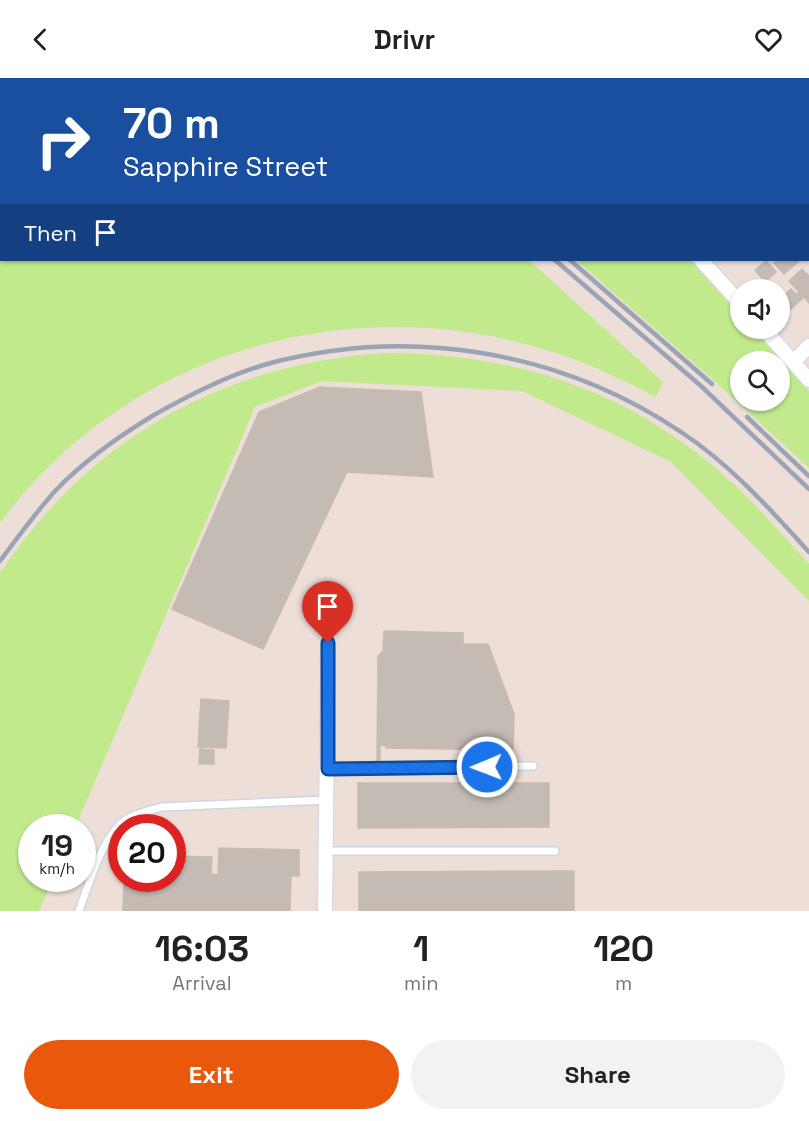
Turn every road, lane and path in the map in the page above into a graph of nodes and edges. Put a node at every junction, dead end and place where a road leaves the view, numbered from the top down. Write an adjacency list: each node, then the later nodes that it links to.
1 (701, 261): 2 (street)
2 (730, 292)
3 (773, 339): 5 (street)
4 (809, 346): 5 (street)
5 (793, 362): 6 (street)
6 (809, 380)
7 (328, 643): 9 (street)
8 (533, 766): 9 (lane)
9 (328, 769): 10 (street)
10 (327, 800): 11 (street); 13 (lane)
11 (326, 851): 12 (lane); 14 (street)
12 (555, 851)
13 (79, 911)
14 (325, 911)

